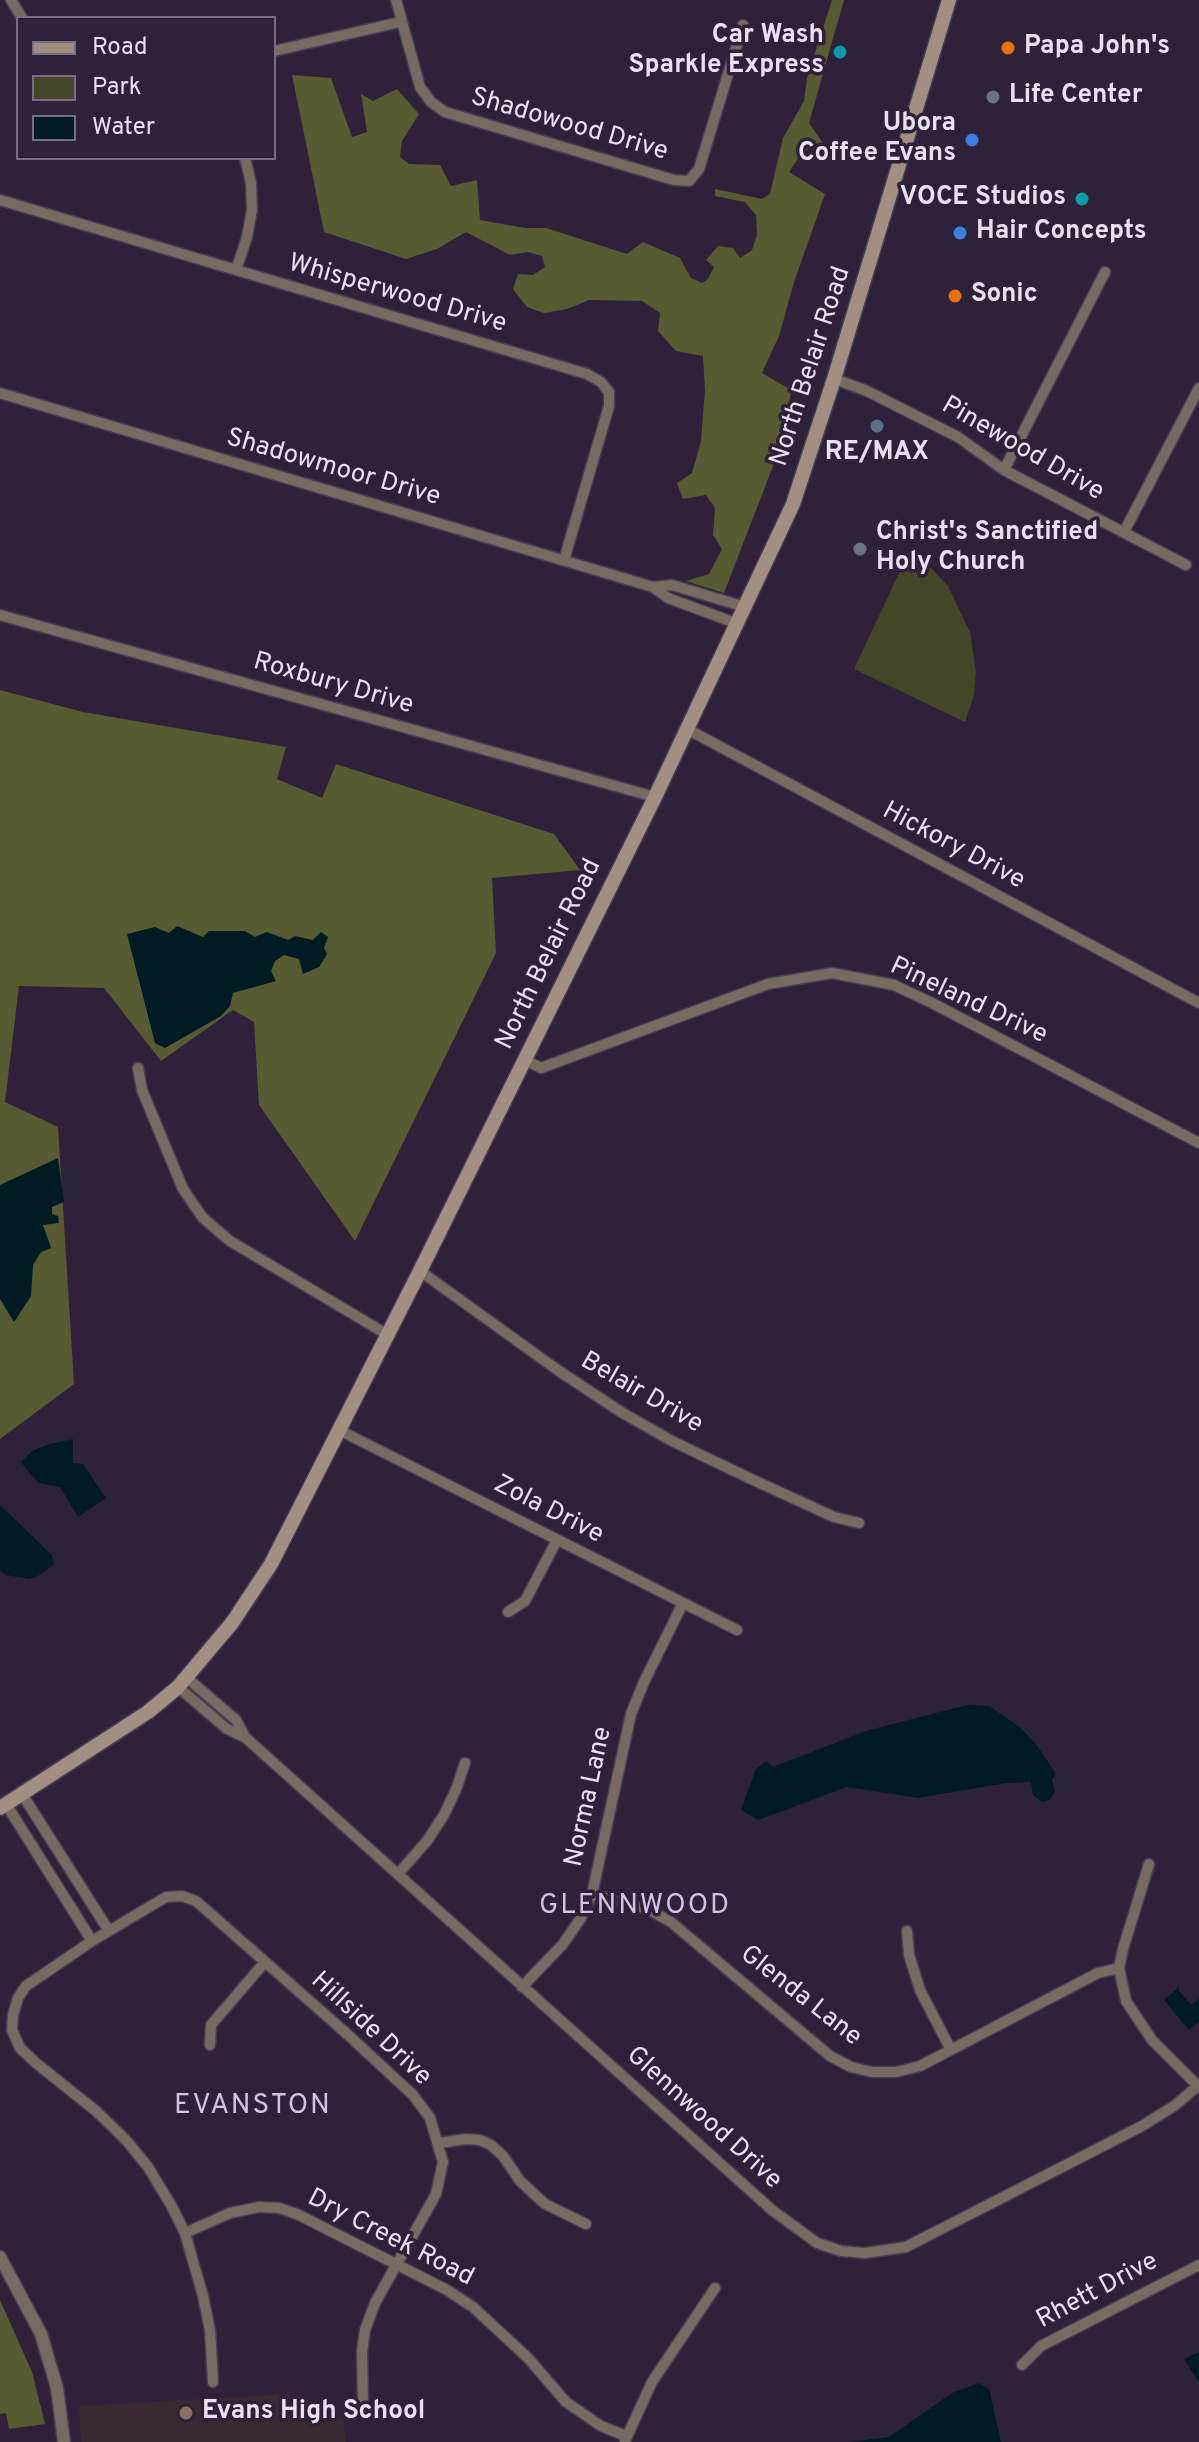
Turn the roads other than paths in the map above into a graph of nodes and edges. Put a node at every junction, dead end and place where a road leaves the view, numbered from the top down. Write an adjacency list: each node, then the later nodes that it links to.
1 (396, 0): 3 (street, Shadowood Drive)
2 (949, 0): 10 (main road, North Belair Road)
3 (400, 22): 4 (street, Shadowood Drive); 5 (street)
4 (743, 25)
5 (276, 51)
6 (245, 160): 8 (street)
7 (0, 200): 8 (street, Whisperwood Drive)
8 (236, 270): 15 (street, Whisperwood Drive)
9 (1105, 272): 13 (street)
10 (834, 379): 13 (street, Pinewood Drive); 20 (main road, North Belair Road)
11 (1199, 388): 14 (street)
12 (0, 393): 15 (street, Shadowmoor Drive)
13 (1004, 470): 14 (street, Pinewood Drive)
14 (1124, 532): 16 (street, Pinewood Drive)
15 (564, 560): 17 (street, Shadowmoor Drive)
16 (1186, 565)
17 (653, 587): 18 (street, Shadowmoor Drive); 19 (street, Shadowmoor Drive)
18 (699, 593): 19 (street); 20 (street, Shadowmoor Drive)
19 (694, 607): 22 (street, Shadowmoor Drive)
20 (745, 607): 22 (main road, North Belair Road)
21 (0, 615): 24 (street, Roxbury Drive)
22 (738, 624): 23 (main road, North Belair Road)
23 (687, 729): 24 (main road, North Belair Road); 25 (street, Hickory Drive)
24 (655, 797): 26 (main road, North Belair Road)
25 (1199, 1003)
26 (525, 1060): 28 (street, Pineland Drive); 29 (main road, North Belair Road)
27 (138, 1068): 30 (street)
28 (1199, 1143)
29 (420, 1271): 30 (main road, North Belair Road); 32 (street, Belair Drive)
30 (388, 1335): 31 (main road, North Belair Road)
31 (339, 1430): 33 (street, Zola Drive); 37 (main road, North Belair Road)
32 (859, 1523)
33 (557, 1540): 34 (street, Zola Drive); 35 (street)
34 (683, 1603): 36 (street, Zola Drive); 43 (street, Norma Lane)
35 (508, 1612)
36 (737, 1630)
37 (182, 1682): 39 (main road, North Belair Road); 42 (street, Glennwood Drive)
38 (465, 1763): 42 (street)
39 (22, 1794): 40 (main road, North Belair Road); 44 (street)
40 (3, 1806): 46 (street)
41 (1149, 1864): 48 (street)
42 (398, 1874): 49 (street, Glennwood Drive)
43 (592, 1894): 49 (street, Norma Lane); 51 (street, Glenda Lane)
44 (109, 1931): 46 (street, Hillside Drive); 47 (street, Hillside Drive)
45 (907, 1931): 51 (street)
46 (92, 1941): 55 (street, Hillside Drive)
47 (264, 1963): 50 (street); 53 (street, Hillside Drive)
48 (1119, 1968): 51 (street, Glenda Lane); 52 (street)
49 (522, 1987): 52 (street, Glennwood Drive)
50 (210, 2045)
51 (951, 2050)
52 (1198, 2085)
53 (439, 2143): 54 (street); 57 (street, Hillside Drive)
54 (586, 2224)
55 (185, 2233): 57 (street, Dry Creek Road); 61 (street, Hillside Drive)
56 (0, 2257): 64 (street)
57 (396, 2264): 62 (street, Hillside Drive); 63 (street, Dry Creek Road)
58 (1199, 2265): 60 (street, Rhett Drive)
59 (715, 2288): 63 (street)
60 (1022, 2365)
61 (213, 2382)
62 (363, 2401)
63 (625, 2439)
64 (64, 2442)

